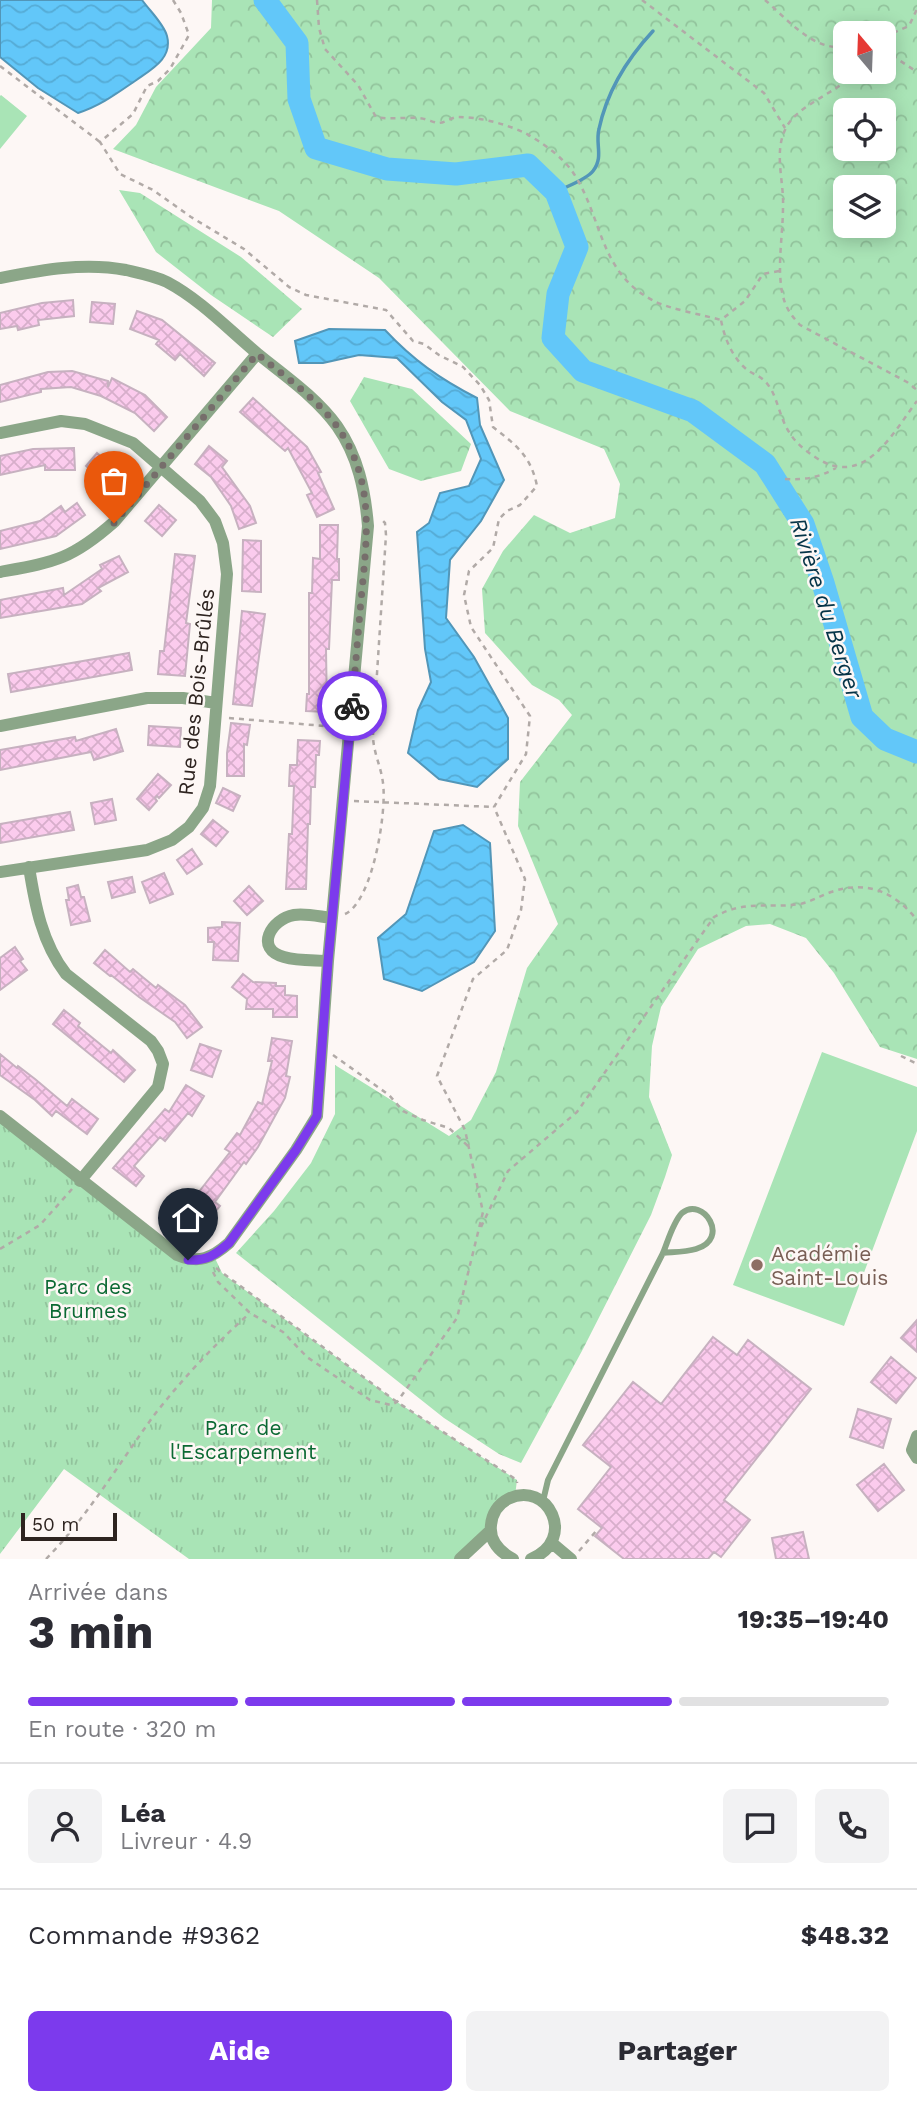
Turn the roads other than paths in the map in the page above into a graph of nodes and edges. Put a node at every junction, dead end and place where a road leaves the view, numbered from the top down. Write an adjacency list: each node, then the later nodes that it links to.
1 (0, 278): 2 (street)
2 (257, 354): 4 (street); 10 (street)
3 (0, 433): 4 (street, Rue des Bois-Brûlés)
4 (160, 467): 5 (street); 6 (street, Rue des Bois-Brûlés)
5 (0, 572)
6 (216, 710): 7 (street); 8 (street, Rue des Bois-Brûlés)
7 (0, 726)
8 (29, 867): 9 (street, Rue des Bois-Brûlés); 13 (street)
9 (0, 872)
10 (333, 916): 11 (street); 11 (street)
11 (328, 961): 13 (street)
12 (0, 1116): 13 (street)
13 (80, 1181)
14 (663, 1253): 14 (lane); 17 (lane)
15 (917, 1436): 16 (street)
16 (917, 1458)
17 (543, 1501): 18 (street); 19 (street)
18 (490, 1531): 20 (street); 21 (street)
19 (552, 1543): 22 (street); 23 (street)
20 (460, 1559)
21 (513, 1559)
22 (531, 1559)
23 (572, 1559)

